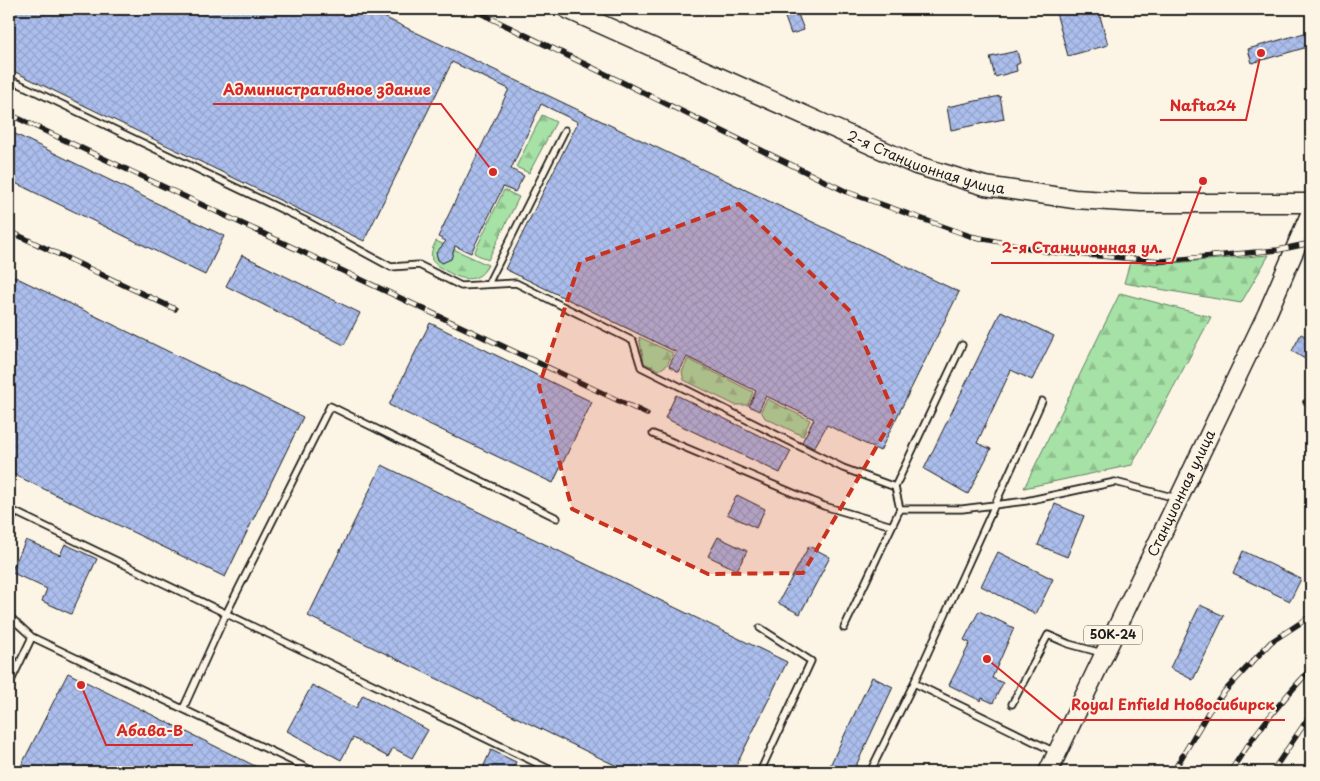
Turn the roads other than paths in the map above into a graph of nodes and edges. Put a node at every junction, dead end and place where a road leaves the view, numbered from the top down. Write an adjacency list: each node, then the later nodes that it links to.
1 (567, 9): 4 (main road, 2-я Станционная улица)
2 (9, 79): 6 (lane)
3 (564, 130): 6 (lane)
4 (1311, 203)
5 (1311, 212): 11 (main road, Станционная улица / 50К-24)
6 (488, 284): 10 (lane)
7 (962, 345): 10 (lane)
8 (1042, 401): 12 (lane)
9 (653, 434): 18 (lane)
10 (895, 487): 13 (lane)
11 (1178, 498): 12 (lane); 24 (main road, Станционная улица / 50К-24)
12 (997, 504): 13 (lane); 25 (lane)
13 (900, 509): 18 (lane)
14 (9, 510): 15 (lane)
15 (15, 513): 17 (lane); 19 (lane)
16 (557, 518): 19 (lane)
17 (9, 525)
18 (892, 526): 22 (lane)
19 (226, 614): 28 (lane); 31 (lane)
20 (9, 616): 23 (lane)
21 (760, 628): 32 (lane)
22 (844, 628)
23 (32, 637): 26 (lane); 28 (lane)
24 (1104, 654): 27 (lane); 29 (main road, Станционная улица / 50К-24)
25 (914, 683): 29 (lane); 33 (lane)
26 (9, 685)
27 (1012, 704)
28 (182, 709): 30 (lane)
29 (1057, 753): 34 (main road, Станционная улица / 50К-24)
30 (316, 772)
31 (555, 772)
32 (760, 772)
33 (870, 772)
34 (1048, 772)

